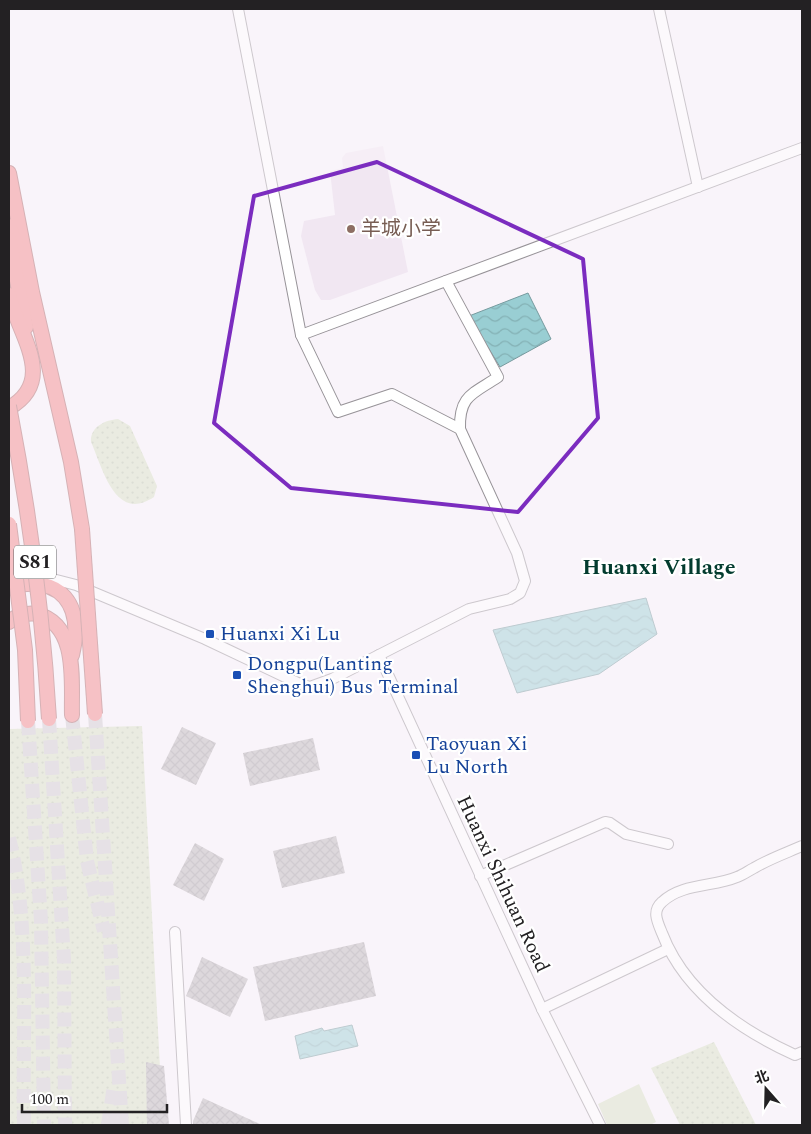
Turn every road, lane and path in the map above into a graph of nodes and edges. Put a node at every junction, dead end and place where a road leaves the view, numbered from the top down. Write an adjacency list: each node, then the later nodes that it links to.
1 (238, 9): 11 (street)
2 (659, 9): 5 (street)
3 (802, 148): 5 (street)
4 (9, 173): 9 (highway)
5 (698, 187): 8 (street)
6 (9, 226): 9 (highway)
7 (9, 239): 12 (highway)
8 (446, 281): 11 (street); 14 (street)
9 (32, 292): 21 (highway, bridge)
10 (9, 295): 12 (highway)
11 (301, 336): 14 (street)
12 (32, 352): 13 (highway)
13 (9, 407): 23 (highway, S81, bridge)
14 (460, 429): 19 (street)
15 (9, 524): 24 (highway, S81, bridge)
16 (9, 576): 19 (street)
17 (9, 588): 20 (highway)
18 (9, 622): 20 (highway)
19 (380, 655): 27 (street, Huanxi Shihuan Road)
20 (70, 665): 22 (highway)
21 (95, 714)
22 (72, 715)
23 (49, 719)
24 (28, 721)
25 (668, 844): 27 (street)
26 (802, 846): 29 (street)
27 (480, 876): 30 (street, Huanxi Shihuan Road)
28 (175, 932): 32 (street)
29 (668, 949): 30 (street); 31 (street)
30 (542, 1009): 33 (street, Huanxi Shihuan Road)
31 (802, 1052)
32 (186, 1125)
33 (600, 1125)

